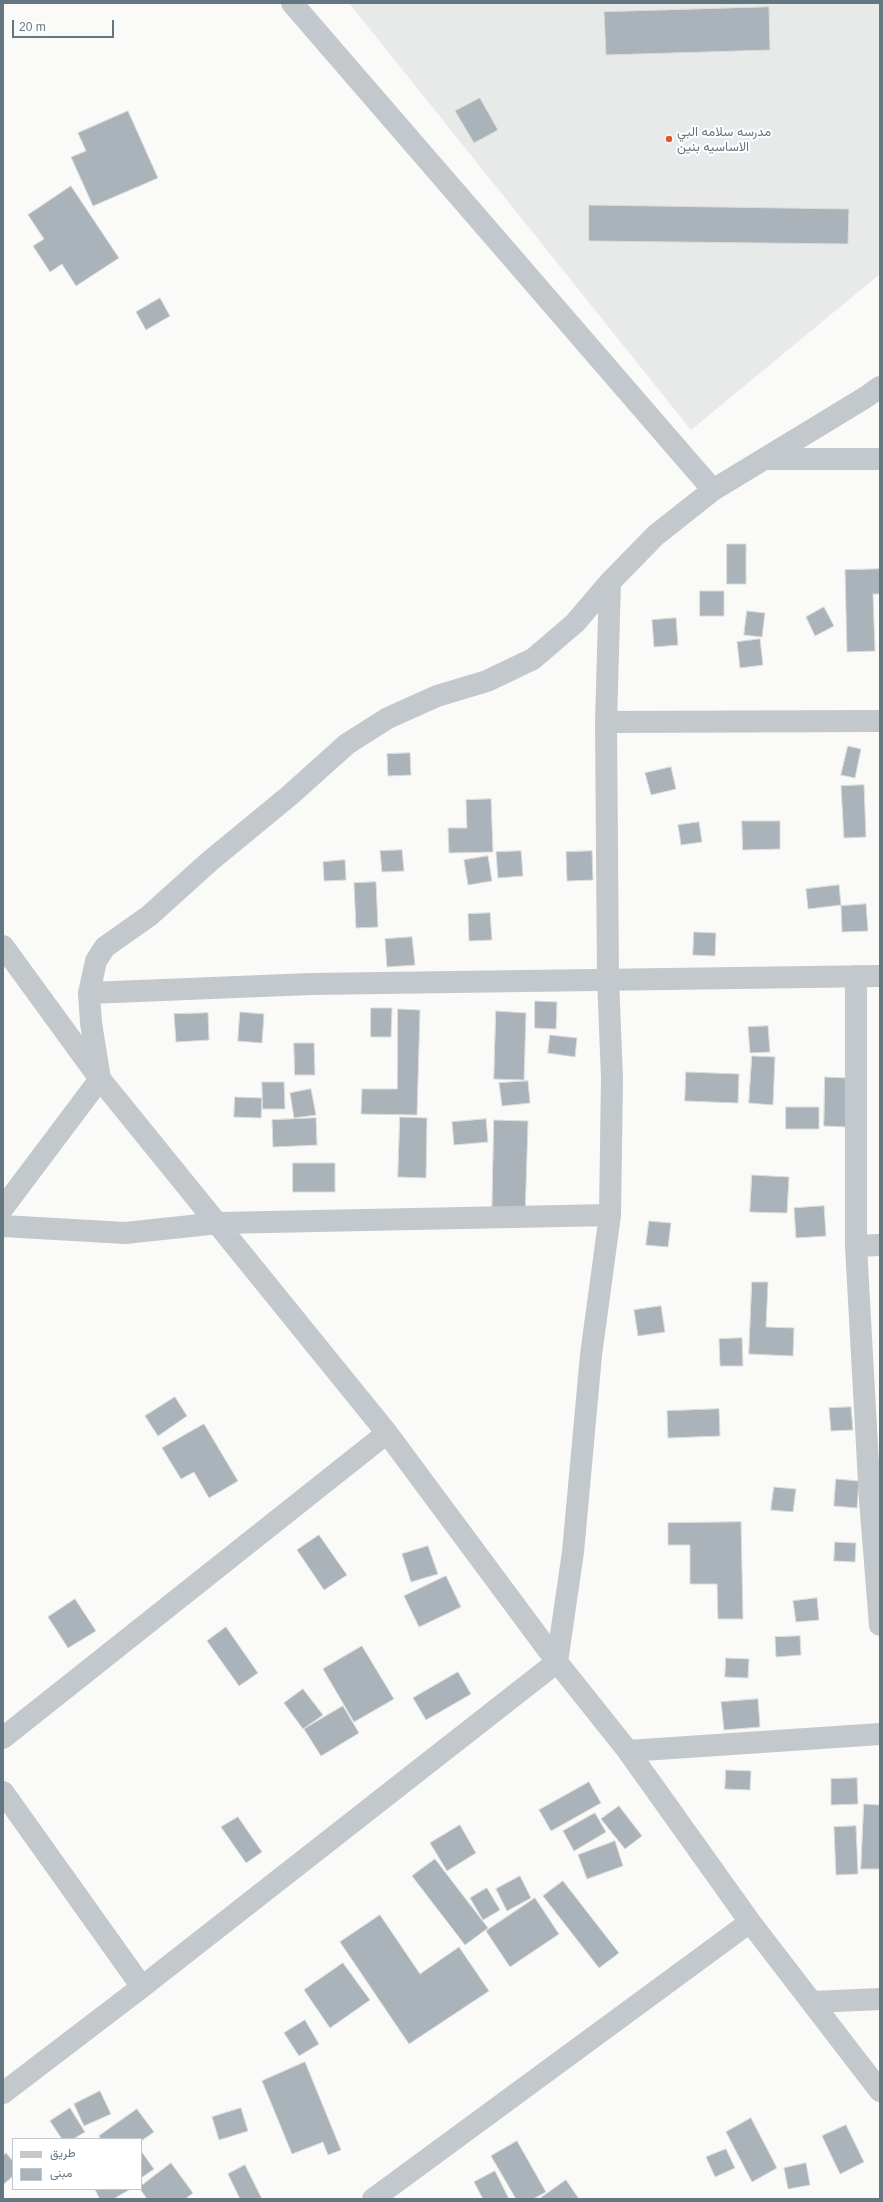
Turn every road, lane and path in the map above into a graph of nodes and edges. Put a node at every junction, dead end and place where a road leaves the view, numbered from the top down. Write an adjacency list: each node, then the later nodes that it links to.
1 (292, 3): 5 (street)
2 (880, 387): 3 (street)
3 (765, 459): 4 (street); 5 (street)
4 (880, 459)
5 (713, 490): 6 (street)
6 (610, 582): 8 (street); 13 (street)
7 (880, 721): 8 (street)
8 (606, 722): 12 (street)
9 (3, 946): 14 (street)
10 (856, 976): 11 (street); 12 (street); 20 (street)
11 (880, 976)
12 (608, 978): 13 (street); 16 (street)
13 (89, 993): 14 (street)
14 (100, 1079): 15 (street); 17 (street)
15 (3, 1208)
16 (610, 1215): 17 (street); 24 (street)
17 (219, 1223): 18 (street); 21 (street)
18 (3, 1226)
19 (880, 1245): 20 (street)
20 (856, 1246): 22 (street)
21 (387, 1433): 24 (street); 26 (street)
22 (875, 1500): 23 (street)
23 (880, 1625)
24 (557, 1662): 27 (street); 30 (street)
25 (880, 1734): 27 (street)
26 (3, 1738)
27 (628, 1751): 29 (street)
28 (3, 1792): 30 (street)
29 (750, 1922): 32 (street); 35 (street)
30 (142, 1988): 34 (street)
31 (880, 1999): 32 (street)
32 (813, 2002): 33 (street)
33 (880, 2091)
34 (3, 2093)
35 (373, 2199)

